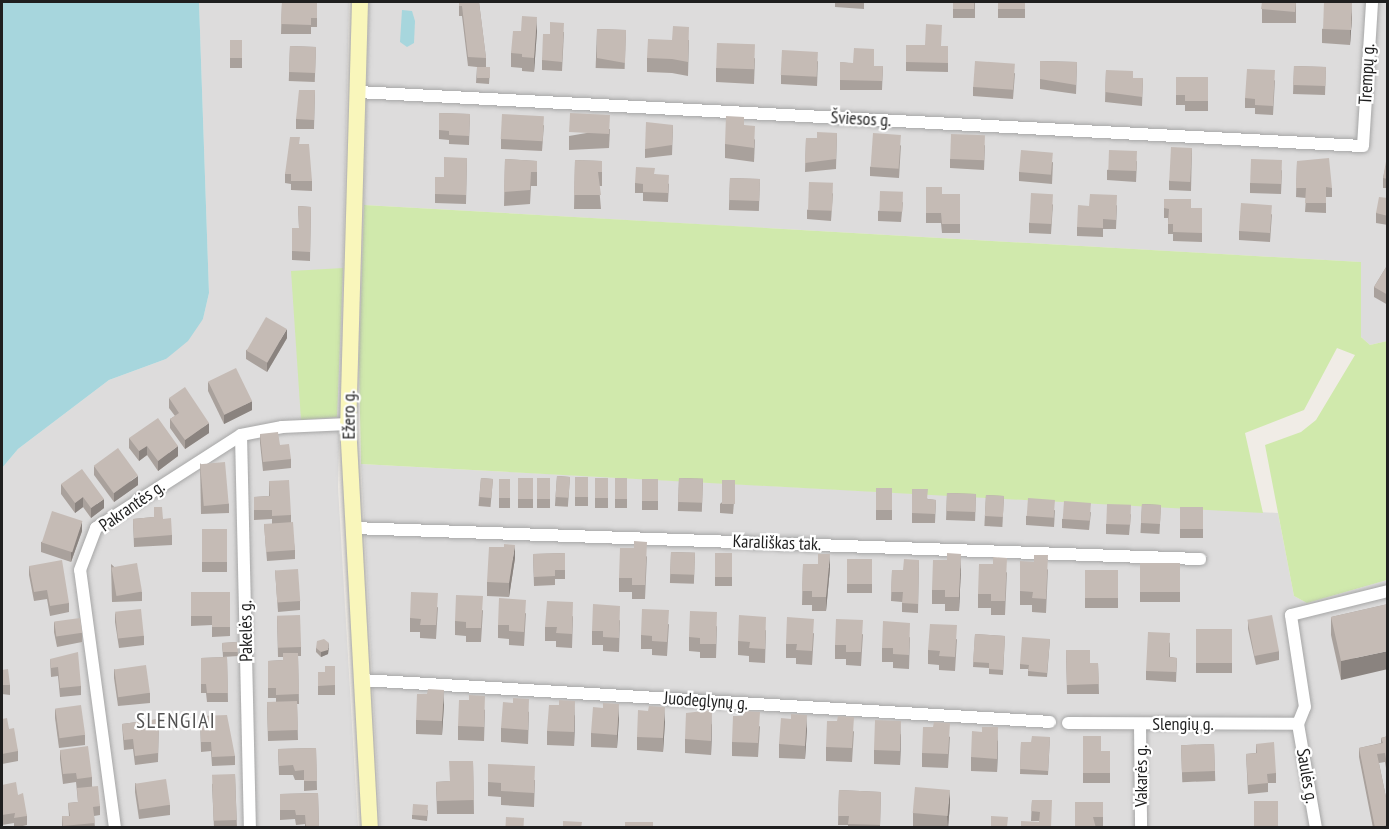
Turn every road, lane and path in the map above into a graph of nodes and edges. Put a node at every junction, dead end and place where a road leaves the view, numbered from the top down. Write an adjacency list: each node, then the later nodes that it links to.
1 (360, 2): 3 (main road, Ežero g.)
2 (1372, 2): 4 (street, Trempų g.)
3 (358, 92): 4 (street, Šviesos g.); 5 (main road, Ežero g.)
4 (1363, 146)
5 (348, 424): 6 (street, Pakrantės g.); 7 (main road, Ežero g.)
6 (241, 435): 15 (street, Pakrantės g.); 16 (street, Pakelės g.)
7 (353, 528): 8 (street, Karališkas tak.); 10 (main road, Ežero g.)
8 (1200, 559)
9 (1388, 591): 14 (street)
10 (362, 680): 11 (street, Juodeglynų g.); 17 (main road, Ežero g.)
11 (1050, 722)
12 (1068, 723): 13 (street, Slengių g.)
13 (1140, 724): 14 (street, Slengių g.); 18 (street, Vakarės g.)
14 (1298, 724): 19 (street, Saulės g.)
15 (115, 828)
16 (250, 828)
17 (370, 828)
18 (1141, 828)
19 (1316, 828)

